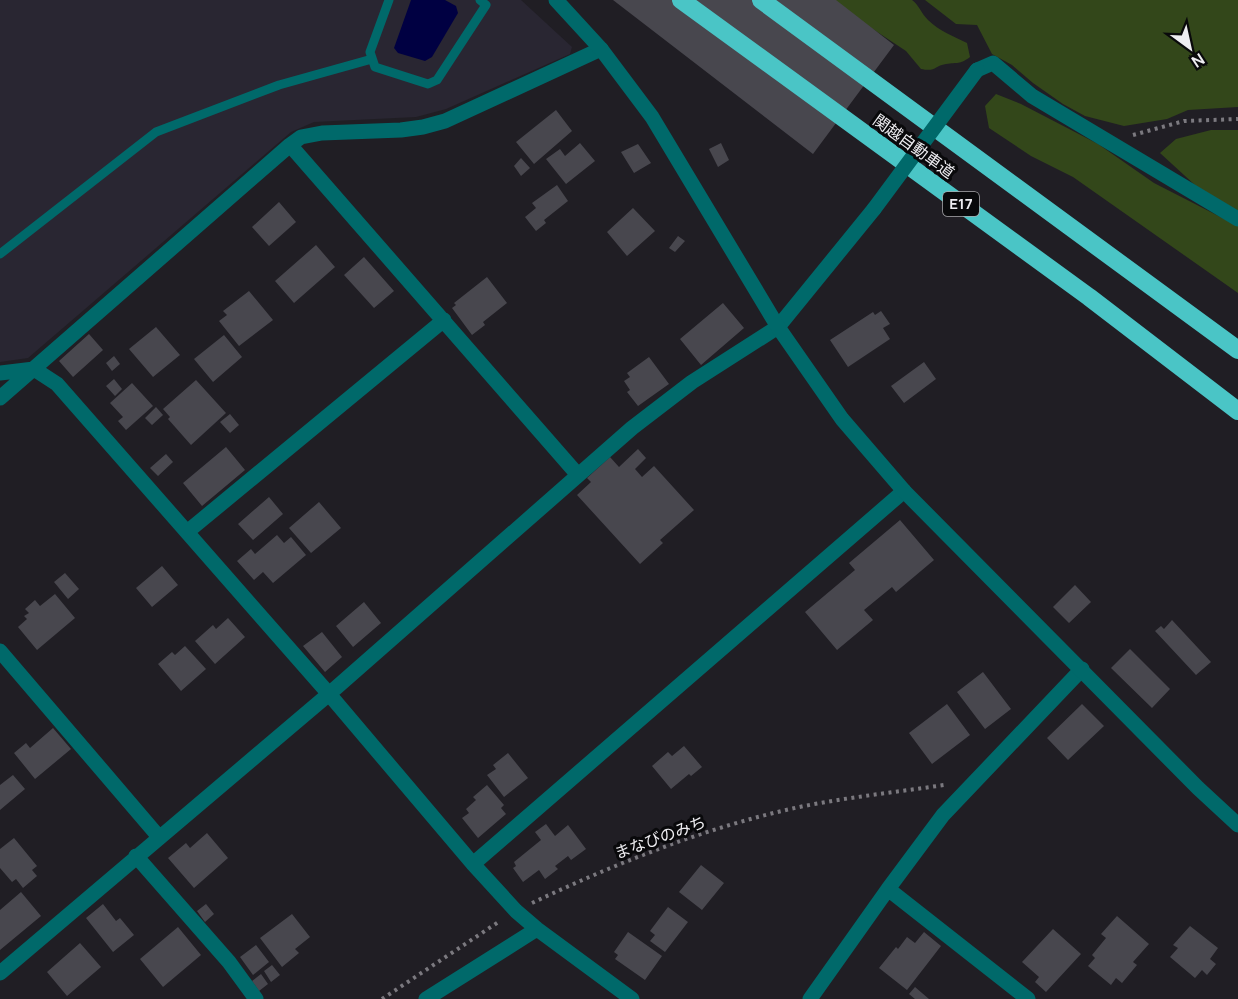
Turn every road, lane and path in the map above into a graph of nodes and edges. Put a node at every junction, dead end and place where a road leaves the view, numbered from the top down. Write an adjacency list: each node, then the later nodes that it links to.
1 (389, 0): 7 (lane)
2 (480, 0): 7 (lane)
3 (556, 0): 6 (street)
4 (681, 0): 19 (highway, 関越自動車道 / E17)
5 (761, 0): 15 (highway, 関越自動車道 / E17)
6 (600, 50): 10 (street); 14 (street)
7 (372, 59): 12 (lane)
8 (1238, 119): 9 (path)
9 (1108, 142): 11 (street); 14 (street, bridge)
10 (290, 146): 13 (street); 16 (street)
11 (1238, 219)
12 (0, 254)
13 (444, 320): 20 (street); 22 (street)
14 (778, 327): 20 (street); 21 (street)
15 (1238, 350)
16 (34, 369): 17 (street); 18 (street); 22 (street)
17 (0, 374)
18 (0, 398)
19 (1238, 411)
20 (578, 475): 25 (street)
21 (904, 490): 24 (street); 30 (street)
22 (187, 532): 25 (street)
23 (0, 651): 28 (street)
24 (1082, 669): 26 (street); 27 (street)
25 (329, 694): 28 (street); 30 (street)
26 (977, 781): 31 (street); 32 (path, まなびのみち)
27 (1238, 825)
28 (159, 837): 29 (street)
29 (136, 856): 34 (street); 35 (street)
30 (473, 864): 32 (street)
31 (888, 889): 39 (street); 40 (street)
32 (516, 911): 33 (street); 36 (path, まなびのみち)
33 (537, 929): 37 (street); 38 (street)
34 (0, 973)
35 (256, 999)
36 (382, 999)
37 (426, 999)
38 (632, 999)
39 (810, 999)
40 (1028, 999)

